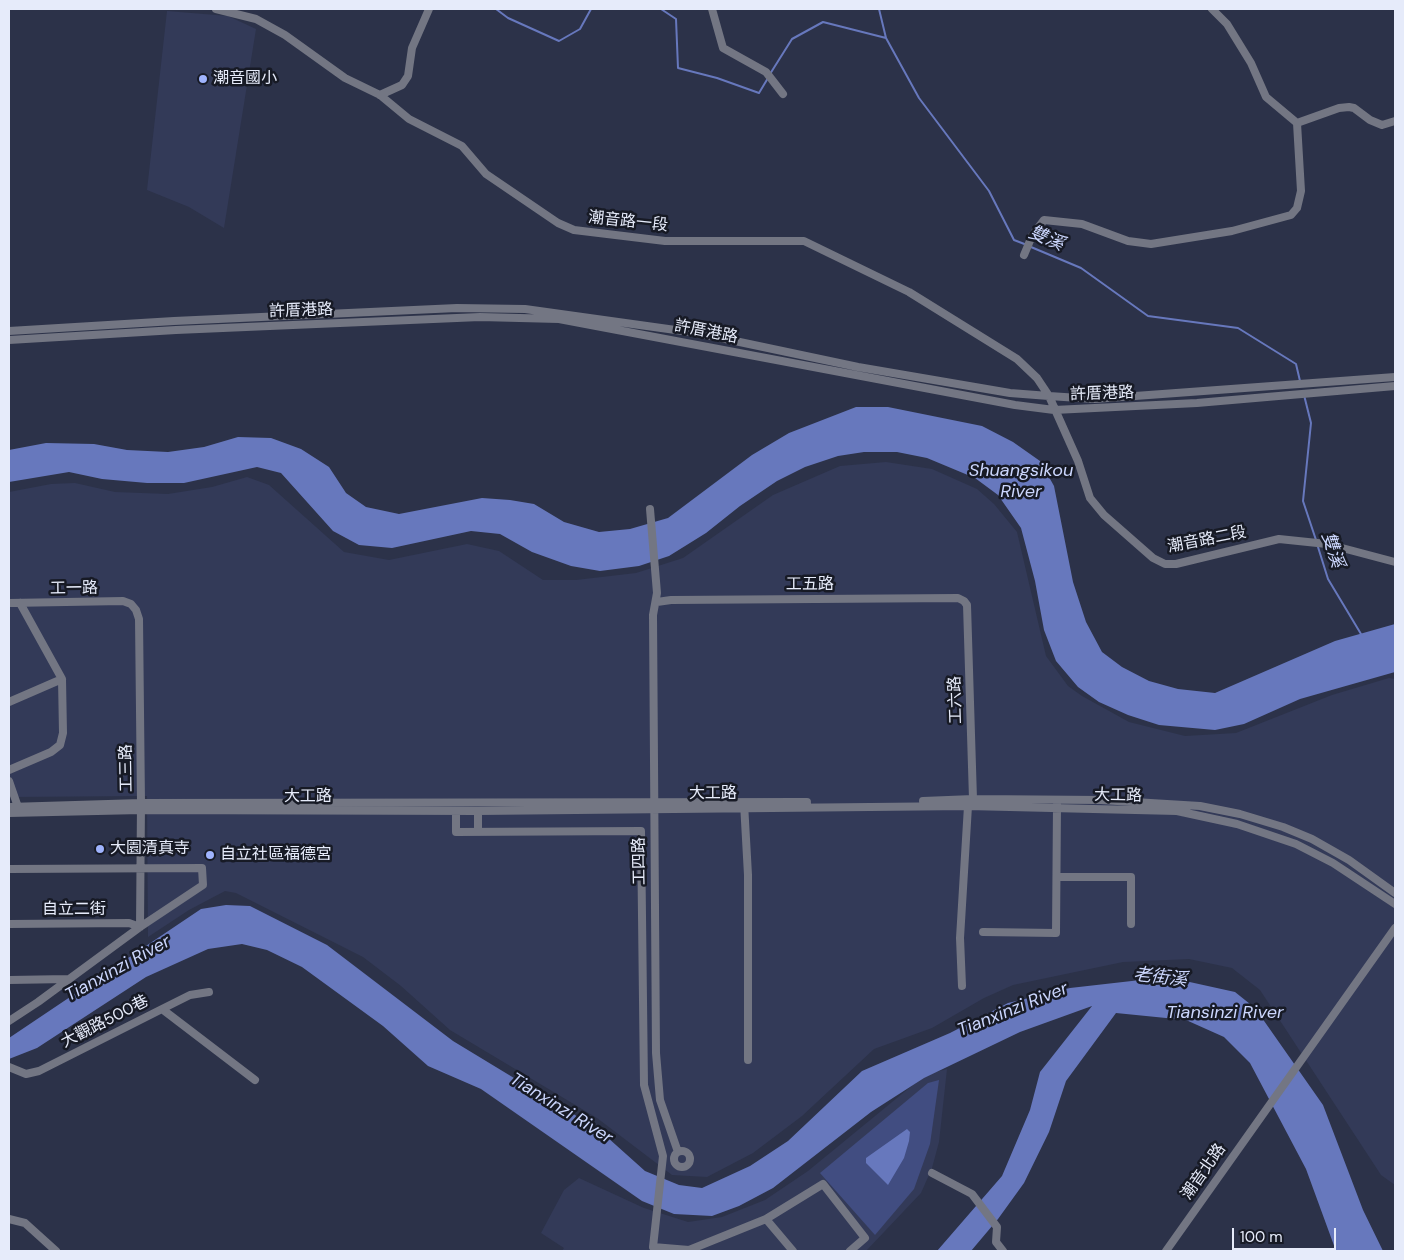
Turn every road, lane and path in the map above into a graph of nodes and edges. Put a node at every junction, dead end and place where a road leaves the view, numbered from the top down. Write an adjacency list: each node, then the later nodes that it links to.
1 (216, 9): 6 (street, 潮音路一段)
2 (429, 9): 6 (street)
3 (712, 9): 5 (street)
4 (1212, 9): 8 (street)
5 (782, 94)
6 (380, 96): 17 (street, 潮音路一段)
7 (1395, 121): 8 (street)
8 (1298, 123): 9 (street)
9 (1026, 249)
10 (269, 316): 11 (street, 許厝港路); 12 (street); 13 (street, 許厝港路)
11 (578, 319): 12 (street, 許厝港路); 17 (street, 許厝港路); 17 (street, 許厝港路)
12 (270, 326): 14 (street, 許厝港路)
13 (9, 331)
14 (9, 340)
15 (1395, 377): 17 (street, 許厝港路)
16 (1395, 386): 17 (street, 許厝港路)
17 (1052, 403): 19 (street, 潮音路二段)
18 (650, 511): 21 (street, 工四路)
19 (1395, 562)
20 (964, 601): 21 (street, 工五路); 30 (street, 工六路)
21 (657, 602): 31 (street, 工四路)
22 (9, 603): 23 (street, 工一路)
23 (20, 603): 24 (street, 工一路); 25 (street)
24 (136, 610): 34 (street, 工三路)
25 (62, 679): 26 (street); 27 (street)
26 (9, 702)
27 (9, 770)
28 (9, 781): 36 (street)
29 (1057, 800): 30 (street, 大工路); 35 (street); 44 (street, 大工路)
30 (970, 802): 32 (street, 大工路); 35 (street, 大工路); 53 (street, 工六路)
31 (654, 804): 32 (street, 大工路); 34 (street, 大工路); 38 (street, 大工路); 60 (street, 工四路)
32 (744, 804): 57 (street)
33 (9, 807): 36 (street, 大工路)
34 (141, 807): 36 (street, 大工路); 37 (street, 大工路); 42 (street, 工三路)
35 (1057, 809): 43 (street); 45 (street, 大工路)
36 (19, 810): 39 (street, 大工路)
37 (456, 811): 38 (street, 大工路); 40 (street)
38 (478, 811): 40 (street)
39 (9, 813)
40 (478, 832): 63 (street)
41 (9, 868): 42 (street)
42 (141, 868): 48 (street, 工三路); 48 (street)
43 (1056, 877): 47 (street); 50 (street)
44 (1395, 892)
45 (1395, 904)
46 (9, 924): 48 (street, 自立二街)
47 (1131, 924)
48 (140, 927): 51 (street)
49 (1395, 928): 68 (street, 潮音北路)
50 (983, 932)
51 (68, 979): 52 (street); 56 (street)
52 (9, 980)
53 (962, 986)
54 (209, 992): 55 (street)
55 (162, 1009): 58 (street, 大觀路500巷); 59 (street, 大觀路500巷)
56 (9, 1021)
57 (748, 1060)
58 (9, 1066)
59 (255, 1080)
60 (678, 1152)
61 (932, 1173): 67 (street)
62 (9, 1219): 64 (street)
63 (766, 1219): 65 (street); 66 (street)
64 (56, 1251)
65 (793, 1251)
66 (850, 1251)
67 (1003, 1251)
68 (1166, 1251)

